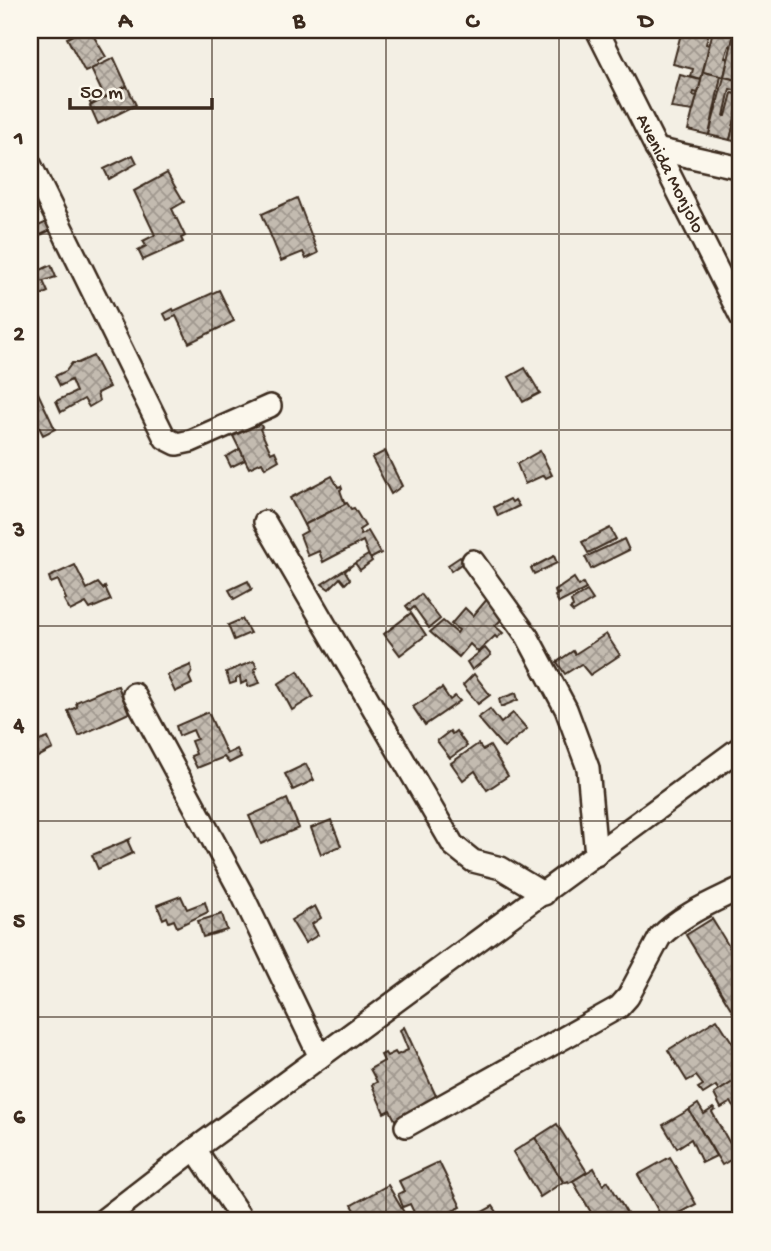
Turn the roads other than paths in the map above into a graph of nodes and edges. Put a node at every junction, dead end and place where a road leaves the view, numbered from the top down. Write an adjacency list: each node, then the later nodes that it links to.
1 (597, 30): 2 (street, Avenida Monjolo)
2 (656, 149): 4 (street); 5 (street, Avenida Monjolo)
3 (30, 164): 6 (street)
4 (741, 168)
5 (741, 317)
6 (270, 406)
7 (265, 522): 13 (street)
8 (473, 561): 11 (street)
9 (134, 694): 14 (street)
10 (741, 747): 11 (street)
11 (596, 855): 13 (street)
12 (741, 888): 15 (street)
13 (544, 894): 14 (street)
14 (320, 1057): 16 (street)
15 (406, 1126)
16 (195, 1149): 17 (street); 18 (street)
17 (102, 1221)
18 (243, 1221)

